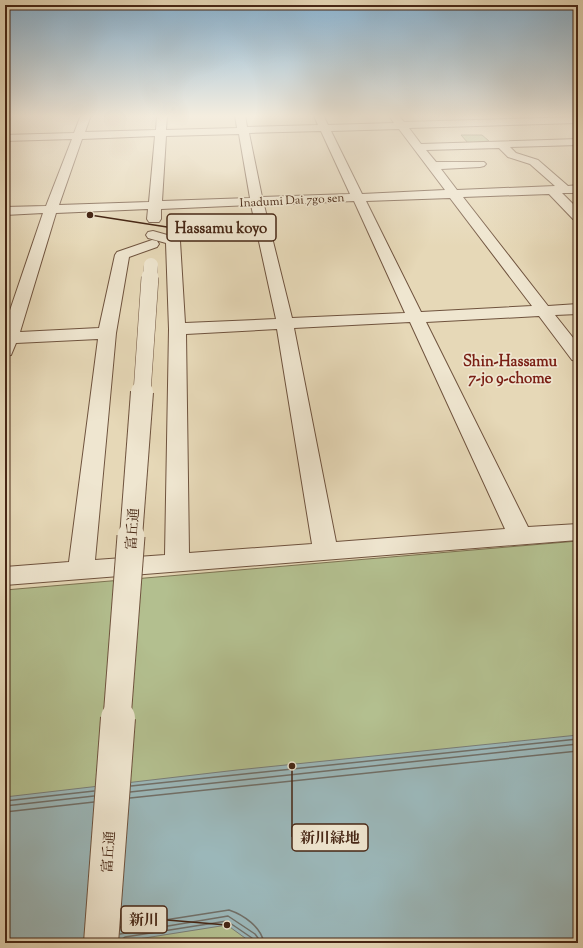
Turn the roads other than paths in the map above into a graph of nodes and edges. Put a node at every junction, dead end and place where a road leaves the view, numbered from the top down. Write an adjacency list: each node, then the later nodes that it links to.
1 (69, 159): 15 (street)
2 (159, 159): 14 (street, 富丘通)
3 (249, 159): 13 (street)
4 (339, 159): 12 (street)
5 (427, 159): 8 (street)
6 (525, 159): 10 (street)
7 (480, 164): 8 (street)
8 (432, 166): 11 (street)
9 (552, 190): 10 (street, Inadumi Dai 7go sen); 11 (street, Inadumi Dai 7go sen); 17 (street)
10 (572, 190)
11 (454, 194): 12 (street, Inadumi Dai 7go sen); 20 (street)
12 (357, 198): 13 (street, Inadumi Dai 7go sen); 21 (street)
13 (257, 202): 14 (street, Inadumi Dai 7go sen); 22 (street)
14 (155, 206): 15 (street, Inadumi Dai 7go sen); 18 (street, 富丘通)
15 (51, 209): 16 (street, Inadumi Dai 7go sen); 25 (street)
16 (5, 211)
17 (578, 216)
18 (152, 248): 23 (street); 24 (street); 33 (street, 富丘通, bridge)
19 (578, 309): 20 (street)
20 (544, 310): 21 (street); 26 (street)
21 (414, 316): 22 (street); 28 (street)
22 (285, 324): 23 (street); 29 (street)
23 (177, 329): 30 (street)
24 (107, 333): 25 (street); 31 (street)
25 (6, 342)
26 (578, 356)
27 (578, 532): 28 (street)
28 (522, 537): 29 (street)
29 (325, 551): 30 (street)
30 (177, 562): 31 (street)
31 (81, 570): 32 (street)
32 (5, 576)
33 (101, 943)

